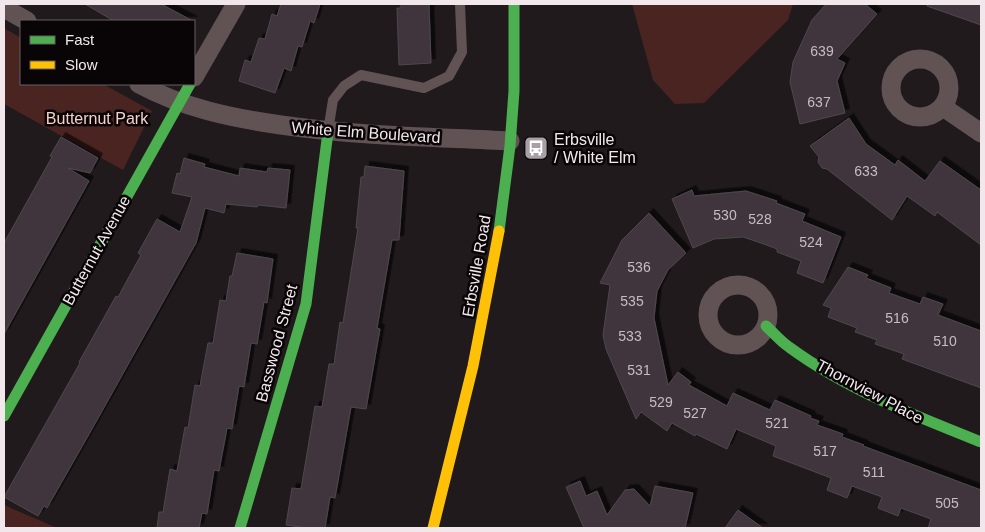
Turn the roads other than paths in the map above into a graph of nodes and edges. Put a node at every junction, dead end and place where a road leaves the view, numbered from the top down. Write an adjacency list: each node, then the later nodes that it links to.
1 (236, 4): 6 (street)
2 (460, 4): 11 (lane)
3 (514, 4): 13 (street, Erbsville Road)
4 (4, 8): 5 (street)
5 (25, 20)
6 (195, 75)
7 (141, 85): 9 (street, White Elm Boulevard)
8 (189, 85): 9 (street, Butternut Avenue)
9 (179, 102): 11 (street, White Elm Boulevard); 15 (street, Butternut Avenue)
10 (944, 106): 12 (street)
11 (328, 132): 13 (street, White Elm Boulevard); 17 (street, Basswood Street)
12 (981, 133)
13 (510, 141): 18 (street, Erbsville Road)
14 (766, 326): 16 (street, Thornview Place)
15 (4, 416)
16 (981, 442)
17 (240, 528)
18 (433, 528)

